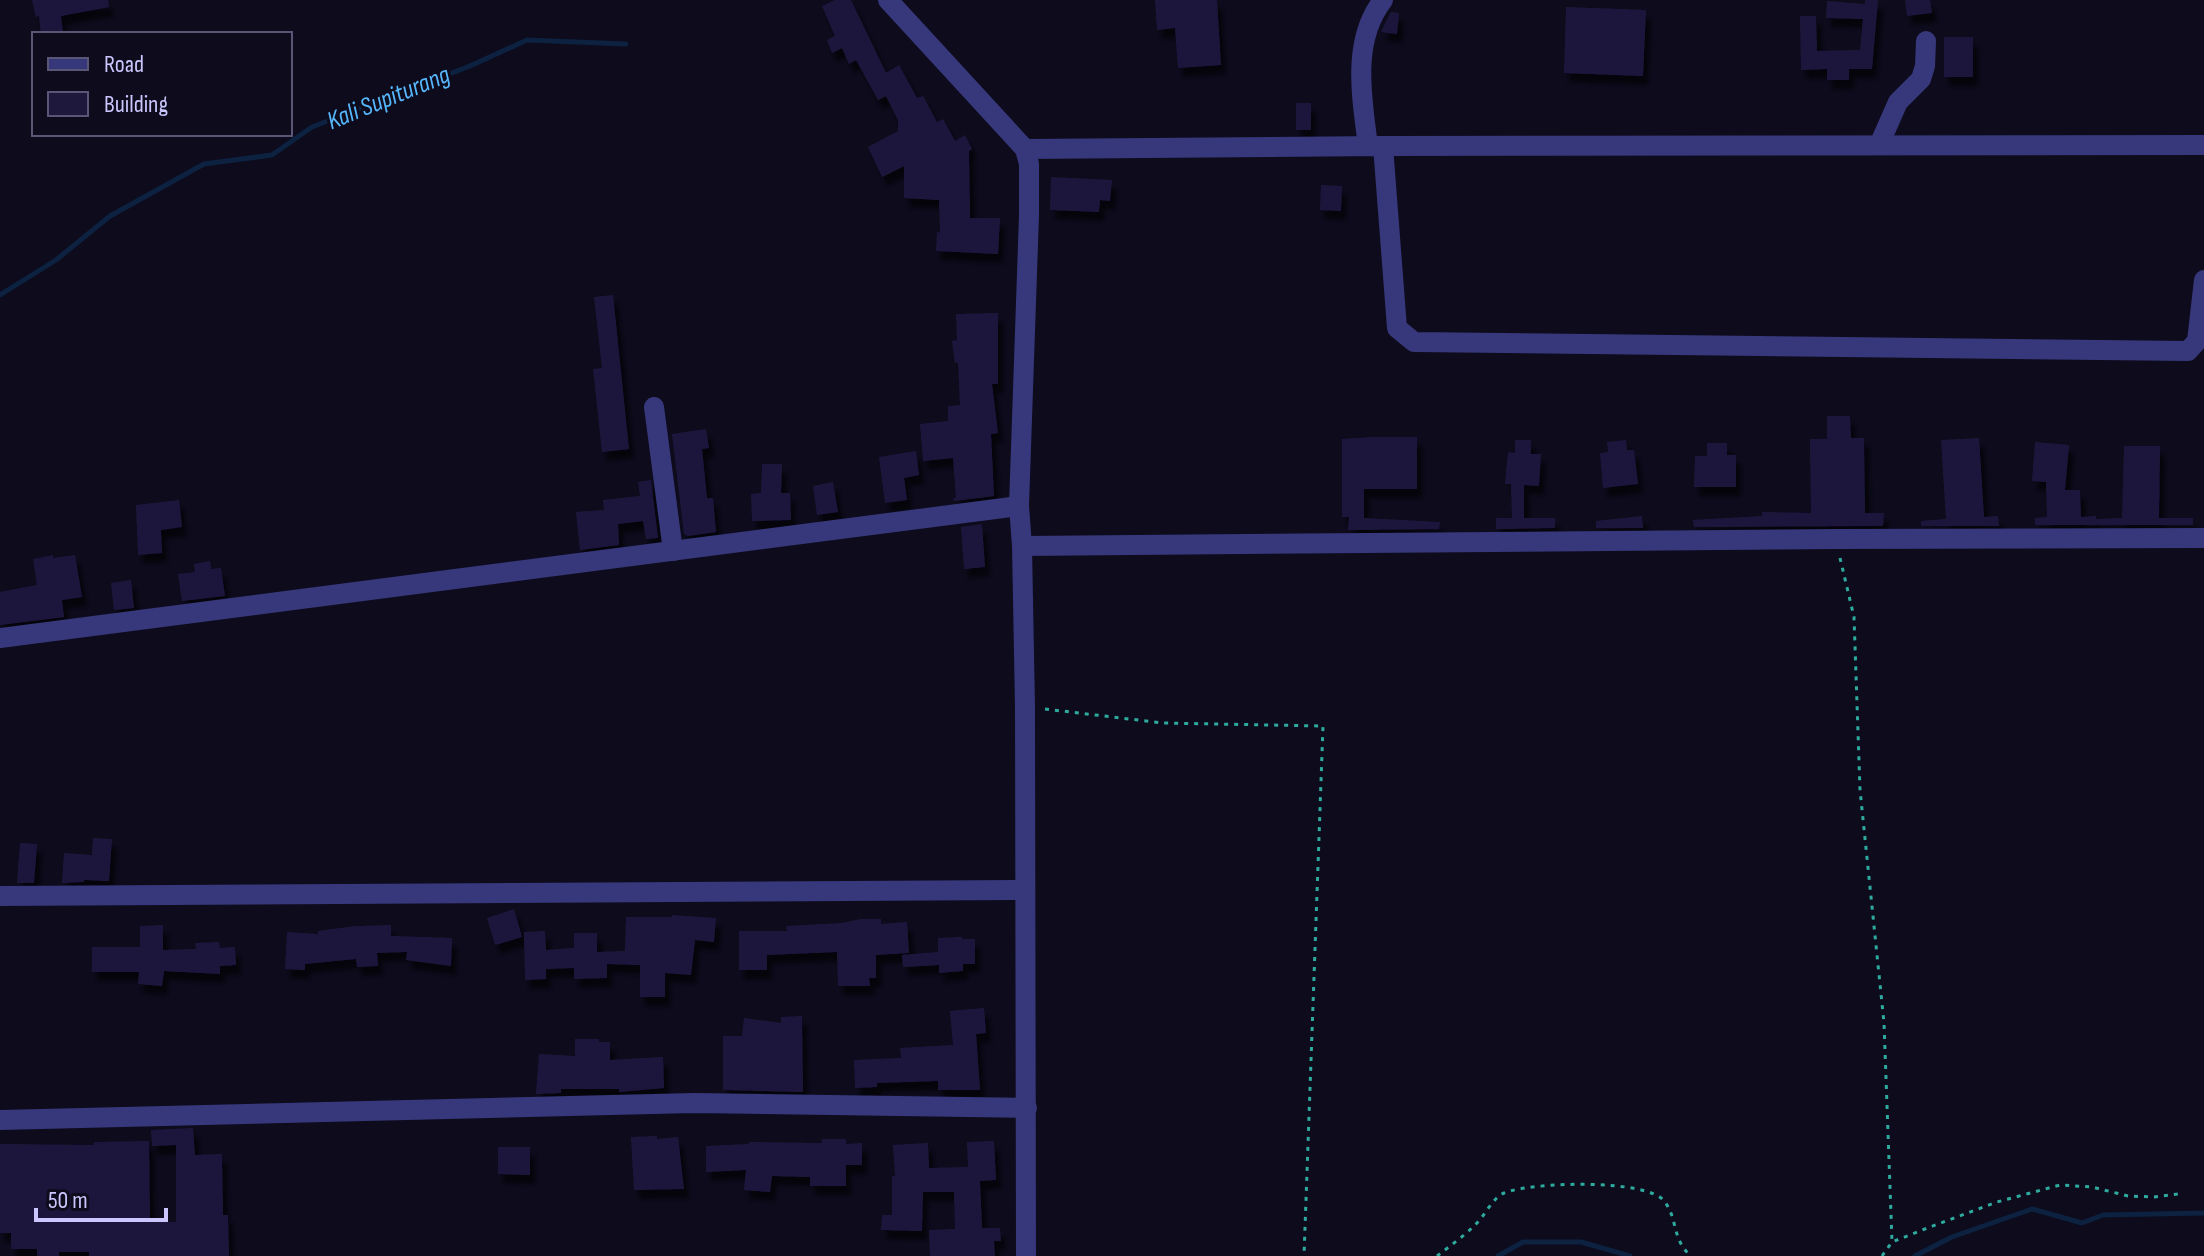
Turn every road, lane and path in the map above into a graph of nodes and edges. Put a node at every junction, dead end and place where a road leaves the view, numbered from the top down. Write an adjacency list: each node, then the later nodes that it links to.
1 (888, 0): 7 (street)
2 (1383, 0): 6 (street)
3 (1926, 41): 4 (street)
4 (1879, 145): 5 (street); 6 (street)
5 (2204, 145)
6 (1376, 146): 7 (street); 8 (street)
7 (1025, 149): 10 (street)
8 (2204, 280)
9 (654, 407): 14 (street)
10 (1019, 506): 13 (street); 14 (street)
11 (2204, 538): 12 (street)
12 (1836, 539): 13 (street); 22 (path)
13 (1022, 546): 16 (street)
14 (673, 551): 15 (street)
15 (0, 638)
16 (1025, 707): 17 (street); 24 (path)
17 (1025, 890): 18 (street); 19 (street)
18 (0, 896)
19 (1027, 1108): 20 (street); 23 (street)
20 (0, 1120)
21 (2178, 1194): 22 (path)
22 (1892, 1242): 27 (path)
23 (1026, 1256)
24 (1304, 1256)
25 (1437, 1256): 26 (path)
26 (1691, 1256)
27 (1882, 1256)

